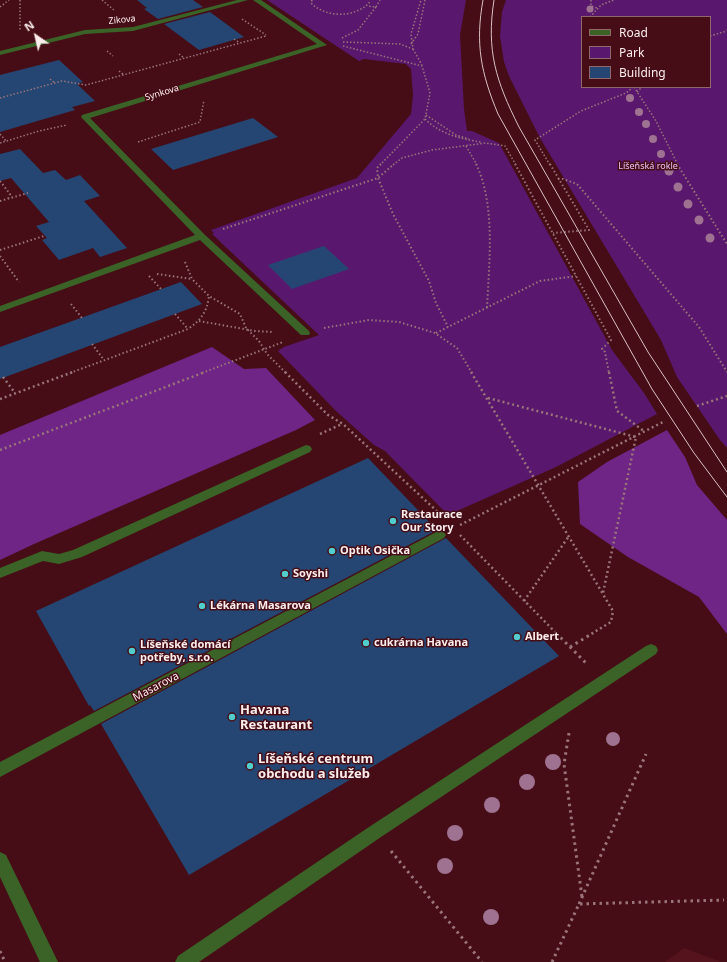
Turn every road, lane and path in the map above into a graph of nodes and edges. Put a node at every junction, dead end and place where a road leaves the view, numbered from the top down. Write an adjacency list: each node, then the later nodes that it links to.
1 (9, 0): 13 (path)
2 (20, 0): 25 (path)
3 (245, 0): 25 (street, Zikova)
4 (256, 0): 24 (street)
5 (312, 0): 12 (path)
6 (369, 0): 12 (path)
7 (380, 0): 14 (path)
8 (421, 0): 23 (path)
9 (425, 0): 23 (path)
10 (590, 0): 15 (path)
11 (614, 0): 15 (path)
12 (367, 6): 14 (path)
13 (0, 7)
14 (376, 7): 21 (path)
15 (597, 8): 16 (path)
16 (591, 16)
17 (241, 18): 22 (path)
18 (727, 31): 19 (path)
19 (711, 36)
20 (234, 39): 22 (path)
21 (332, 41): 24 (path); 26 (path)
22 (240, 43): 29 (path)
23 (411, 44): 26 (path)
24 (323, 45): 30 (path); 34 (street, Synkova)
25 (20, 48): 27 (street, Zikova)
26 (413, 49): 30 (path)
27 (0, 53)
28 (179, 54): 29 (path)
29 (184, 58): 32 (path)
30 (422, 66): 41 (path)
31 (119, 70): 32 (path)
32 (124, 75): 35 (path)
33 (50, 79): 35 (path)
34 (208, 80): 43 (street, Synkova); 50 (path)
35 (55, 84): 40 (path)
36 (632, 88): 52 (path)
37 (634, 88): 39 (path)
38 (641, 88): 39 (path)
39 (637, 92): 61 (path)
40 (0, 98)
41 (426, 115): 42 (path); 46 (path)
42 (425, 119): 46 (path); 51 (path)
43 (88, 120): 45 (path); 50 (street)
44 (0, 134): 45 (path)
45 (6, 141): 47 (path)
46 (473, 141): 48 (path)
47 (0, 143)
48 (486, 143): 49 (path); 57 (path)
49 (466, 146): 51 (path); 69 (path)
50 (117, 149): 59 (street)
51 (378, 178): 59 (path); 73 (path)
52 (558, 179): 57 (path); 82 (path)
53 (0, 181): 55 (path)
54 (28, 193): 55 (path)
55 (8, 199): 56 (path)
56 (0, 201)
57 (553, 233): 65 (path)
58 (44, 236): 62 (path)
59 (201, 236): 60 (street); 77 (street)
60 (179, 244): 66 (path); 70 (street)
61 (727, 244)
62 (0, 250)
63 (0, 256): 67 (path)
64 (149, 276): 66 (path)
65 (576, 276): 69 (path); 90 (path)
66 (192, 279): 68 (path)
67 (23, 287)
68 (209, 296): 72 (path); 75 (path)
69 (487, 308): 73 (path)
70 (0, 309)
71 (175, 314): 74 (path)
72 (199, 322): 74 (path); 75 (path)
73 (448, 327): 78 (path)
74 (188, 329): 81 (path)
75 (249, 330): 76 (path); 80 (path)
76 (276, 332)
77 (305, 333): 78 (path); 80 (path)
78 (435, 333): 86 (path)
79 (92, 344): 81 (path)
80 (265, 349): 93 (path); 95 (path)
81 (104, 360): 84 (path)
82 (727, 372)
83 (3, 378): 84 (path)
84 (15, 393): 87 (path)
85 (727, 396): 88 (path)
86 (487, 398): 91 (path); 94 (path)
87 (0, 399)
88 (697, 406)
89 (663, 422): 90 (path)
90 (645, 432): 91 (path)
91 (636, 437): 94 (path); 99 (path)
92 (306, 449): 98 (street)
93 (0, 450)
94 (539, 486): 95 (path); 97 (path)
95 (454, 528): 96 (path); 100 (path)
96 (440, 535): 106 (street, Masarova)
97 (569, 536): 99 (path); 100 (path)
98 (0, 573)
99 (603, 594): 101 (path)
100 (524, 601): 101 (path)
101 (570, 647): 103 (path)
102 (651, 650): 103 (street)
103 (605, 682): 107 (street)
104 (573, 726): 109 (path)
105 (646, 754): 109 (path)
106 (0, 770)
107 (375, 832): 113 (street); 116 (path)
108 (0, 860): 115 (street)
109 (582, 897): 111 (path)
110 (724, 900): 111 (path)
111 (579, 904): 117 (path)
112 (0, 950): 114 (path)
113 (189, 961)
114 (5, 962)
115 (49, 962)
116 (482, 962)
117 (552, 962)

